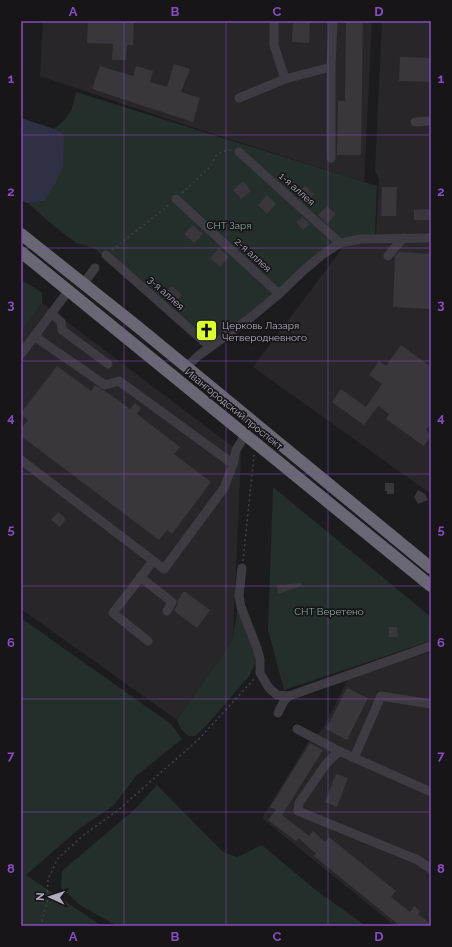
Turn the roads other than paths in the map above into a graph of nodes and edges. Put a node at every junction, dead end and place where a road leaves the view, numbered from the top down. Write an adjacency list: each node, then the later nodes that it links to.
1 (274, 21): 4 (street)
2 (333, 21): 3 (street)
3 (331, 67): 4 (street); 9 (street)
4 (285, 79): 5 (street)
5 (239, 98)
6 (431, 120): 7 (street)
7 (415, 122)
8 (239, 152): 14 (street, 1-я аллея)
9 (331, 158)
10 (176, 199): 21 (street, 2-я аллея)
11 (21, 234): 19 (highway, Ивангородский проспект)
12 (403, 238): 13 (street); 14 (street); 17 (street)
13 (431, 238)
14 (340, 243): 21 (street)
15 (21, 252): 20 (highway, Ивангородский проспект)
16 (106, 255): 24 (street, 3-я аллея)
17 (388, 256)
18 (95, 268): 19 (street)
19 (84, 283): 27 (highway, Ивангородский проспект)
20 (69, 290): 22 (street); 28 (highway, Ивангородский проспект)
21 (280, 294): 24 (street)
22 (51, 313): 23 (street); 26 (street)
23 (34, 336): 25 (street); 30 (street)
24 (210, 347): 27 (street)
25 (21, 354)
26 (108, 364)
27 (186, 367): 33 (highway, Ивангородский проспект)
28 (246, 434): 30 (street); 35 (highway, Ивангородский проспект)
29 (21, 460): 31 (street)
30 (233, 464): 31 (street)
31 (153, 561): 34 (street)
32 (242, 568): 39 (street)
33 (431, 568)
34 (140, 577): 36 (street); 37 (street)
35 (431, 586)
36 (167, 611)
37 (148, 641)
38 (431, 646): 39 (street)
39 (289, 696): 41 (street)
40 (431, 704): 44 (street)
41 (278, 713)
42 (297, 730): 43 (street)
43 (339, 752): 44 (street); 46 (street)
44 (354, 758): 45 (street)
45 (431, 792)
46 (431, 869)

